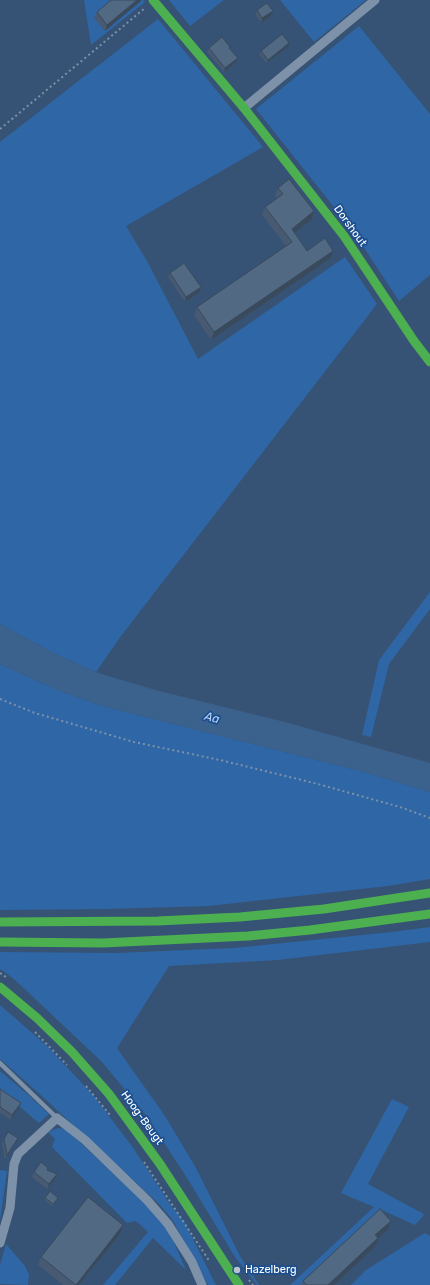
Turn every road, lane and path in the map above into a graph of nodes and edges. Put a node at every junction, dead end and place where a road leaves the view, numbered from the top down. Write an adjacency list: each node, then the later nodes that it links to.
1 (153, 0): 3 (main road, Dorshout); 4 (path)
2 (375, 0): 3 (street)
3 (244, 108): 5 (main road, Dorshout)
4 (0, 129)
5 (430, 362)
6 (0, 699): 7 (path)
7 (430, 818)
8 (430, 894): 10 (main road)
9 (430, 914): 11 (main road)
10 (0, 922)
11 (0, 942)
12 (0, 987): 24 (main road, Hoog-Beugt)
13 (30, 1028): 15 (path)
14 (0, 1063): 17 (lane)
15 (69, 1066)
16 (85, 1084): 18 (path)
17 (57, 1118): 20 (street); 23 (street)
18 (114, 1120)
19 (142, 1159): 22 (path)
20 (2, 1228): 21 (street)
21 (0, 1243)
22 (214, 1268)
23 (202, 1285)
24 (239, 1285)

